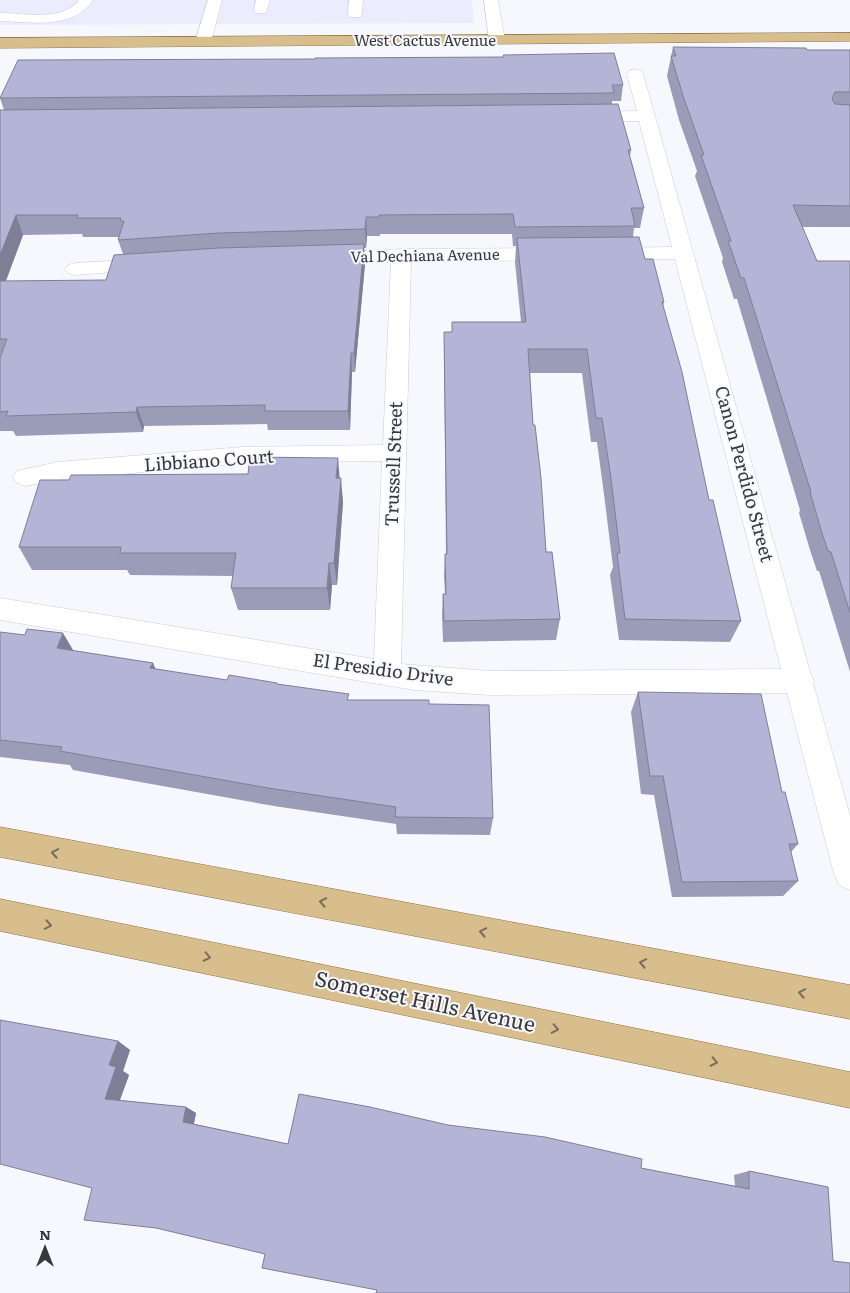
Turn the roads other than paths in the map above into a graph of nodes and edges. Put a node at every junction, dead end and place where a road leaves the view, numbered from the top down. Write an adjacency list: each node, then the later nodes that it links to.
1 (86, 0): 4 (street)
2 (215, 0): 7 (street)
3 (491, 0): 6 (street)
4 (0, 17)
5 (850, 37): 6 (main road, West Cactus Avenue)
6 (497, 40): 7 (main road, West Cactus Avenue)
7 (203, 42): 8 (main road, West Cactus Avenue)
8 (0, 43)
9 (635, 74): 10 (street, Canon Perdido Street)
10 (647, 116): 11 (street); 12 (street, Canon Perdido Street)
11 (568, 117)
12 (685, 253): 14 (street); 23 (street, Canon Perdido Street)
13 (567, 254): 15 (street, Val Dechiana Avenue)
14 (587, 254)
15 (401, 255): 16 (street, Val Dechiana Avenue); 19 (street, Trussell Street)
16 (312, 258)
17 (164, 264): 18 (street)
18 (75, 270)
19 (394, 453): 20 (street, Libbiano Court); 22 (street, Trussell Street)
20 (25, 477)
21 (0, 609): 22 (street, El Presidio Drive)
22 (387, 674): 23 (street, El Presidio Drive)
23 (800, 681): 25 (street, Canon Perdido Street)
24 (0, 842): 27 (main road, one-way to 24)
25 (850, 874)
26 (0, 915): 28 (main road, Somerset Hills Avenue, one-way to 28)
27 (850, 1002)
28 (850, 1090)

